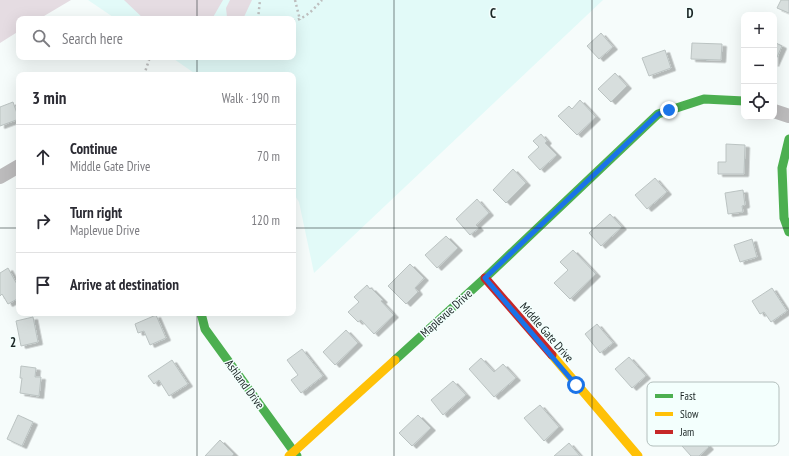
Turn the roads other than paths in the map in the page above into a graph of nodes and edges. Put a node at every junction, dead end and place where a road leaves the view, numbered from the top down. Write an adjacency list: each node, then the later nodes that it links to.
1 (741, 101): 8 (street, Maplevue Drive)
2 (777, 112): 3 (street)
3 (789, 116)
4 (789, 139): 7 (street)
5 (16, 168): 6 (street)
6 (0, 177)
7 (789, 232)
8 (485, 278): 10 (street, Maplevue Drive); 11 (street, Middle Gate Drive)
9 (202, 316): 10 (street, Ashland Drive)
10 (293, 454)
11 (638, 456)

